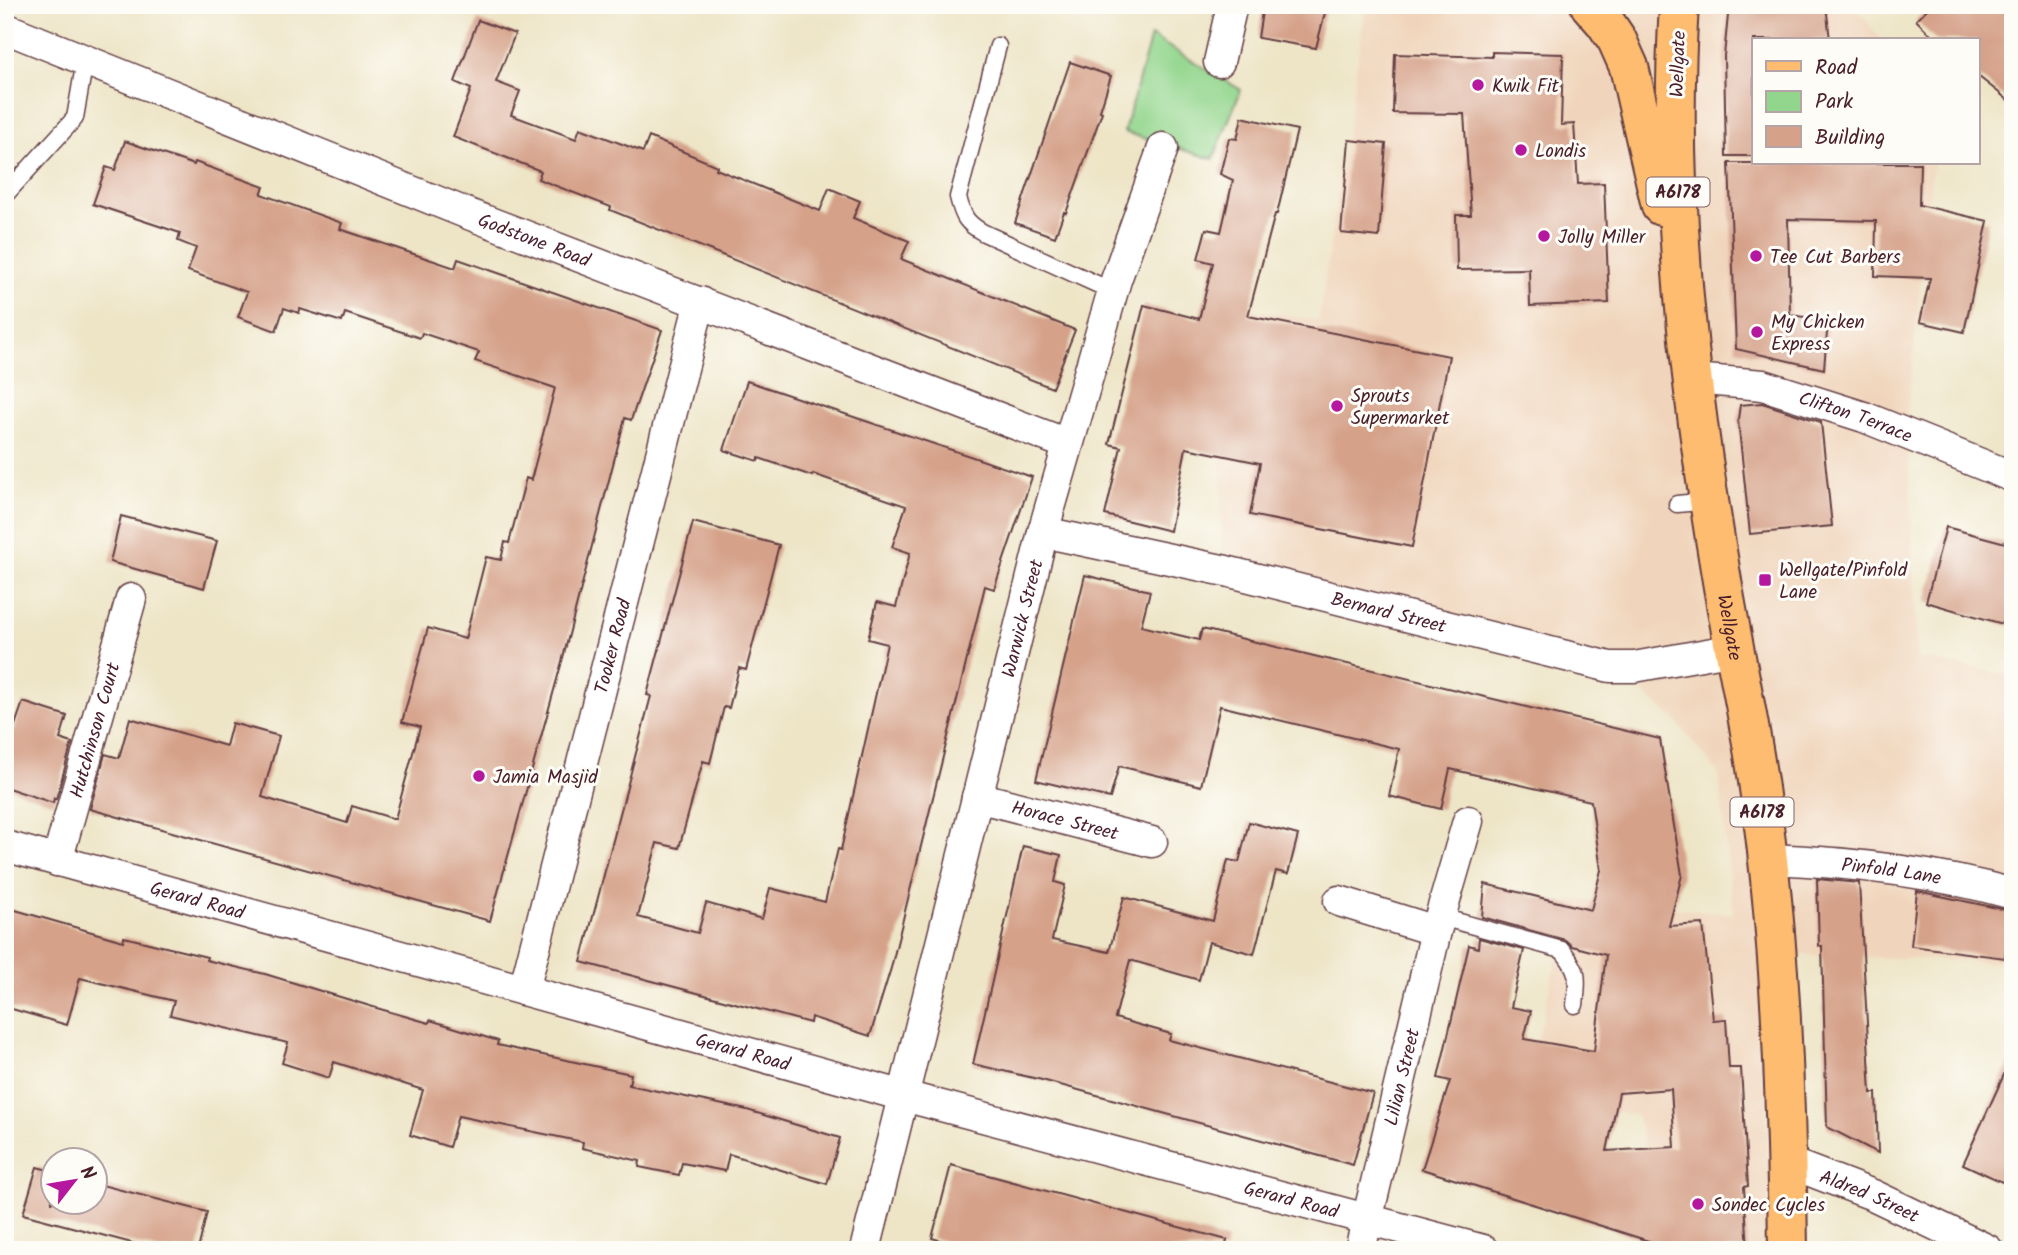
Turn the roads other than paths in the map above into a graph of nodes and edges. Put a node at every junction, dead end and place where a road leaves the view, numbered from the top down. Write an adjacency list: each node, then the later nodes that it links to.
1 (1232, 5): 7 (street)
2 (1590, 5): 11 (main road, A6178)
3 (1679, 5): 11 (main road, Wellgate / A6178)
4 (5, 28): 6 (street, Godstone Road)
5 (998, 46): 10 (lane)
6 (85, 60): 9 (lane); 12 (street, Godstone Road)
7 (1219, 62)
8 (1163, 148): 10 (street, Warwick Street)
9 (5, 195)
10 (1112, 291): 14 (street, Warwick Street)
11 (1682, 297): 13 (main road, Wellgate / A6178)
12 (700, 302): 14 (street, Godstone Road); 28 (street, Tooker Road)
13 (1693, 379): 15 (street, Clifton Terrace); 18 (main road, Wellgate / A6178)
14 (1067, 444): 16 (street, Warwick Street)
15 (2013, 477)
16 (1042, 532): 18 (street, Bernard Street); 19 (street, Warwick Street)
17 (131, 599): 24 (street, Hutchinson Court)
18 (1735, 649): 23 (main road, Wellgate / A6178)
19 (976, 797): 21 (street, Horace Street); 30 (street, Warwick Street)
20 (1468, 821): 27 (street, Lilian Street)
21 (1152, 842)
22 (5, 846): 24 (street, Gerard Road)
23 (1768, 859): 25 (street, Pinfold Lane); 31 (main road, Wellgate / A6178)
24 (57, 861): 28 (street, Gerard Road)
25 (2013, 894)
26 (1339, 901): 27 (street)
27 (1438, 924): 29 (lane); 32 (street, Lilian Street)
28 (524, 990): 30 (street, Gerard Road)
29 (1575, 1005)
30 (904, 1096): 32 (street, Gerard Road); 34 (street, Warwick Street)
31 (1787, 1162): 33 (street, Aldred Street); 37 (main road, Wellgate / A6178)
32 (1367, 1221): 35 (street, Lilian Street); 36 (street, Gerard Road)
33 (1980, 1248)
34 (865, 1250)
35 (1360, 1250)
36 (1483, 1250)
37 (1788, 1250)

